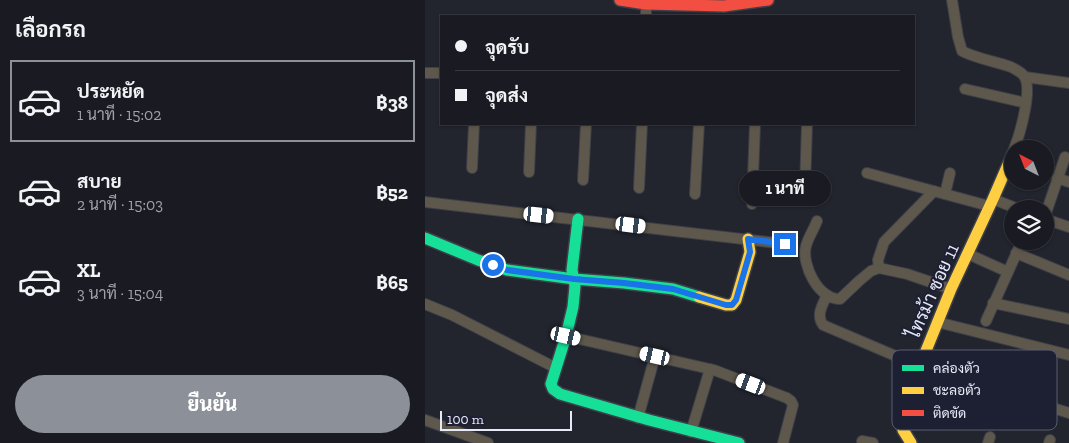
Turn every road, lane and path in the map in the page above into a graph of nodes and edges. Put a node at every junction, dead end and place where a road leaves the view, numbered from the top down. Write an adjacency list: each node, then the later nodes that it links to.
1 (619, 0): 5 (street)
2 (768, 0): 4 (street)
3 (952, 0): 8 (street)
4 (705, 3): 5 (street)
5 (646, 10)
6 (425, 72): 7 (street)
7 (440, 73)
8 (1025, 77): 9 (street); 11 (street)
9 (1069, 83)
10 (965, 89): 11 (street)
11 (1026, 103): 19 (street)
12 (474, 125): 21 (street)
13 (531, 125): 22 (street)
14 (586, 125): 27 (street)
15 (642, 125): 29 (street)
16 (699, 125): 32 (street)
17 (755, 125): 37 (street)
18 (807, 125): 30 (street)
19 (1017, 140)
20 (1065, 157): 26 (street)
21 (472, 168)
22 (529, 172)
23 (867, 173): 31 (street)
24 (951, 173): 33 (street)
25 (1004, 173): 36 (street, ไทรม้า ซอย 11)
26 (1057, 178): 28 (street); 34 (street)
27 (583, 180)
28 (1069, 182)
29 (639, 188)
30 (805, 189)
31 (934, 191): 33 (street); 49 (street)
32 (695, 194)
33 (945, 194): 36 (street)
34 (1050, 200)
35 (425, 202): 39 (street)
36 (991, 203): 38 (street); 48 (street, ไทรม้า ซอย 11)
37 (752, 204)
38 (1004, 206)
39 (578, 219): 44 (street); 52 (street)
40 (817, 221): 54 (street)
41 (1054, 221): 42 (street)
42 (1069, 227)
43 (425, 238): 52 (street)
44 (748, 239): 45 (street); 52 (street)
45 (785, 244)
46 (1017, 250): 47 (street)
47 (1016, 253): 50 (street); 51 (street)
48 (968, 254): 50 (street); 53 (street, ไทรม้า ซอย 11)
49 (879, 268): 53 (street); 54 (street)
50 (1007, 272): 55 (street)
51 (1069, 274)
52 (574, 279): 60 (street)
53 (951, 289): 59 (street, ไทรม้า ซอย 11)
54 (827, 295): 63 (street)
55 (993, 303): 57 (street); 58 (street)
56 (425, 304): 65 (street)
57 (1069, 318)
58 (986, 321)
59 (937, 322): 61 (street, ไทรม้า ซอย 11); 62 (street)
60 (566, 336): 64 (street); 65 (street)
61 (926, 350)
62 (1049, 350)
63 (892, 354)
64 (655, 356): 66 (street); 69 (street)
65 (556, 368): 69 (street)
66 (710, 369): 72 (street); 76 (street)
67 (1057, 409): 68 (street)
68 (1069, 413)
69 (638, 418): 72 (street)
70 (425, 420): 74 (street)
71 (903, 430): 78 (street, ไทรม้า ซอย 11)
72 (691, 432): 75 (street)
73 (862, 440): 77 (street)
74 (488, 443)
75 (739, 443)
76 (783, 443)
77 (873, 443)
78 (911, 443)

